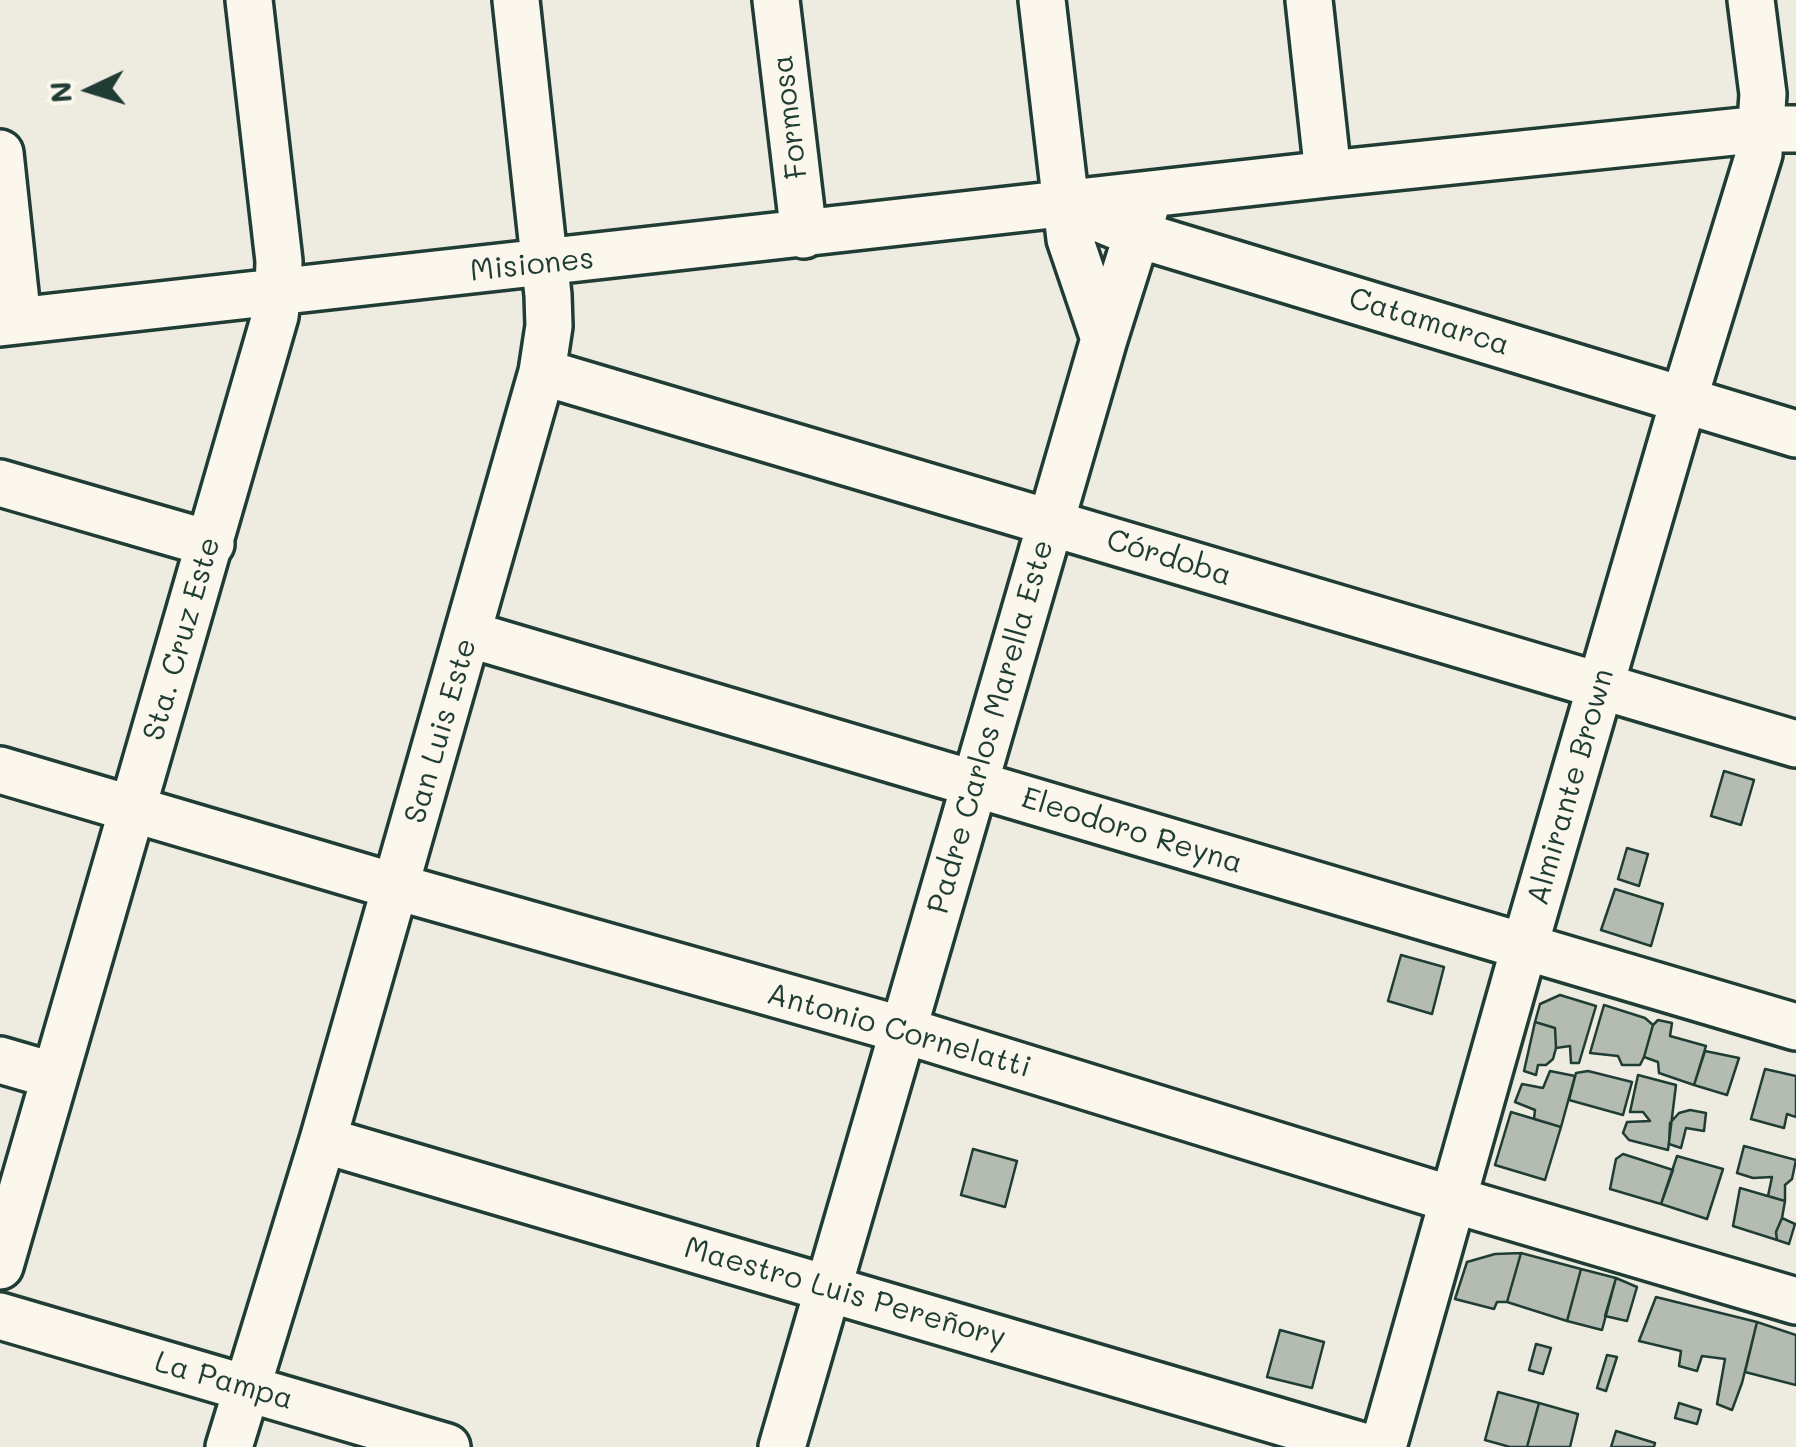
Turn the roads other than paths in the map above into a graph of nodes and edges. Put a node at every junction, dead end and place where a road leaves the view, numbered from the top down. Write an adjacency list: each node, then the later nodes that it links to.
1 (249, 0): 14 (street, Sta. Cruz Este)
2 (516, 0): 13 (street, San Luis Este)
3 (776, 0): 12 (street, Formosa)
4 (1042, 0): 10 (street)
5 (1309, 0): 9 (street)
6 (1751, 0): 7 (street, Almirante Brown)
7 (1779, 129): 9 (street, Misiones); 18 (street, Almirante Brown)
8 (0, 153): 15 (street)
9 (1328, 174): 11 (street, Misiones)
10 (1064, 205): 11 (street, Misiones); 12 (street, Misiones); 16 (street)
11 (1143, 214): 16 (street, Padre Carlos Marella Este); 18 (street, Catamarca)
12 (804, 234): 13 (street, Misiones)
13 (545, 263): 14 (street, Misiones); 17 (street, San Luis Este)
14 (278, 293): 15 (street, Misiones); 22 (street, Sta. Cruz Este)
15 (9, 322)
16 (1104, 339): 21 (street, Padre Carlos Marella Este)
17 (542, 372): 21 (street, Córdoba); 23 (street, San Luis Este)
18 (1684, 399): 19 (street, Catamarca); 24 (street, Almirante Brown)
19 (1796, 434)
20 (0, 484): 22 (street)
21 (1051, 523): 24 (street, Córdoba); 27 (street, Padre Carlos Marella Este)
22 (210, 544): 28 (street, Sta. Cruz Este)
23 (468, 634): 27 (street, Eleodoro Reyna); 29 (street, San Luis Este)
24 (1601, 686): 25 (street, Córdoba); 30 (street, Almirante Brown)
25 (1796, 744)
26 (0, 770): 28 (street, Antonio Cornelatti)
27 (974, 784): 30 (street, Eleodoro Reyna); 32 (street, Padre Carlos Marella Este)
28 (132, 810): 29 (street, Antonio Cornelatti); 34 (street, Sta. Cruz Este)
29 (397, 887): 32 (street, Antonio Cornelatti); 35 (street, San Luis Este)
30 (1524, 948): 31 (street, Eleodoro Reyna); 36 (street, Almirante Brown)
31 (1796, 1027)
32 (902, 1030): 36 (street, Antonio Cornelatti); 38 (street, Padre Carlos Marella Este)
33 (0, 1060): 34 (street)
34 (55, 1076): 37 (street, Sta. Cruz Este)
35 (323, 1140): 38 (street, Maestro Luis Pereñory); 41 (street, San Luis Este)
36 (1454, 1200): 39 (street, Antonio Cornelatti); 46 (street, Almirante Brown)
37 (0, 1266)
38 (828, 1288): 44 (street, Padre Carlos Marella Este); 45 (street, Maestro Luis Pereñory)
39 (1796, 1301)
40 (0, 1316): 41 (street, La Pampa)
41 (246, 1387): 42 (street, San Luis Este); 43 (street, La Pampa)
42 (229, 1447)
43 (447, 1447)
44 (782, 1447)
45 (1366, 1447)
46 (1383, 1447)

